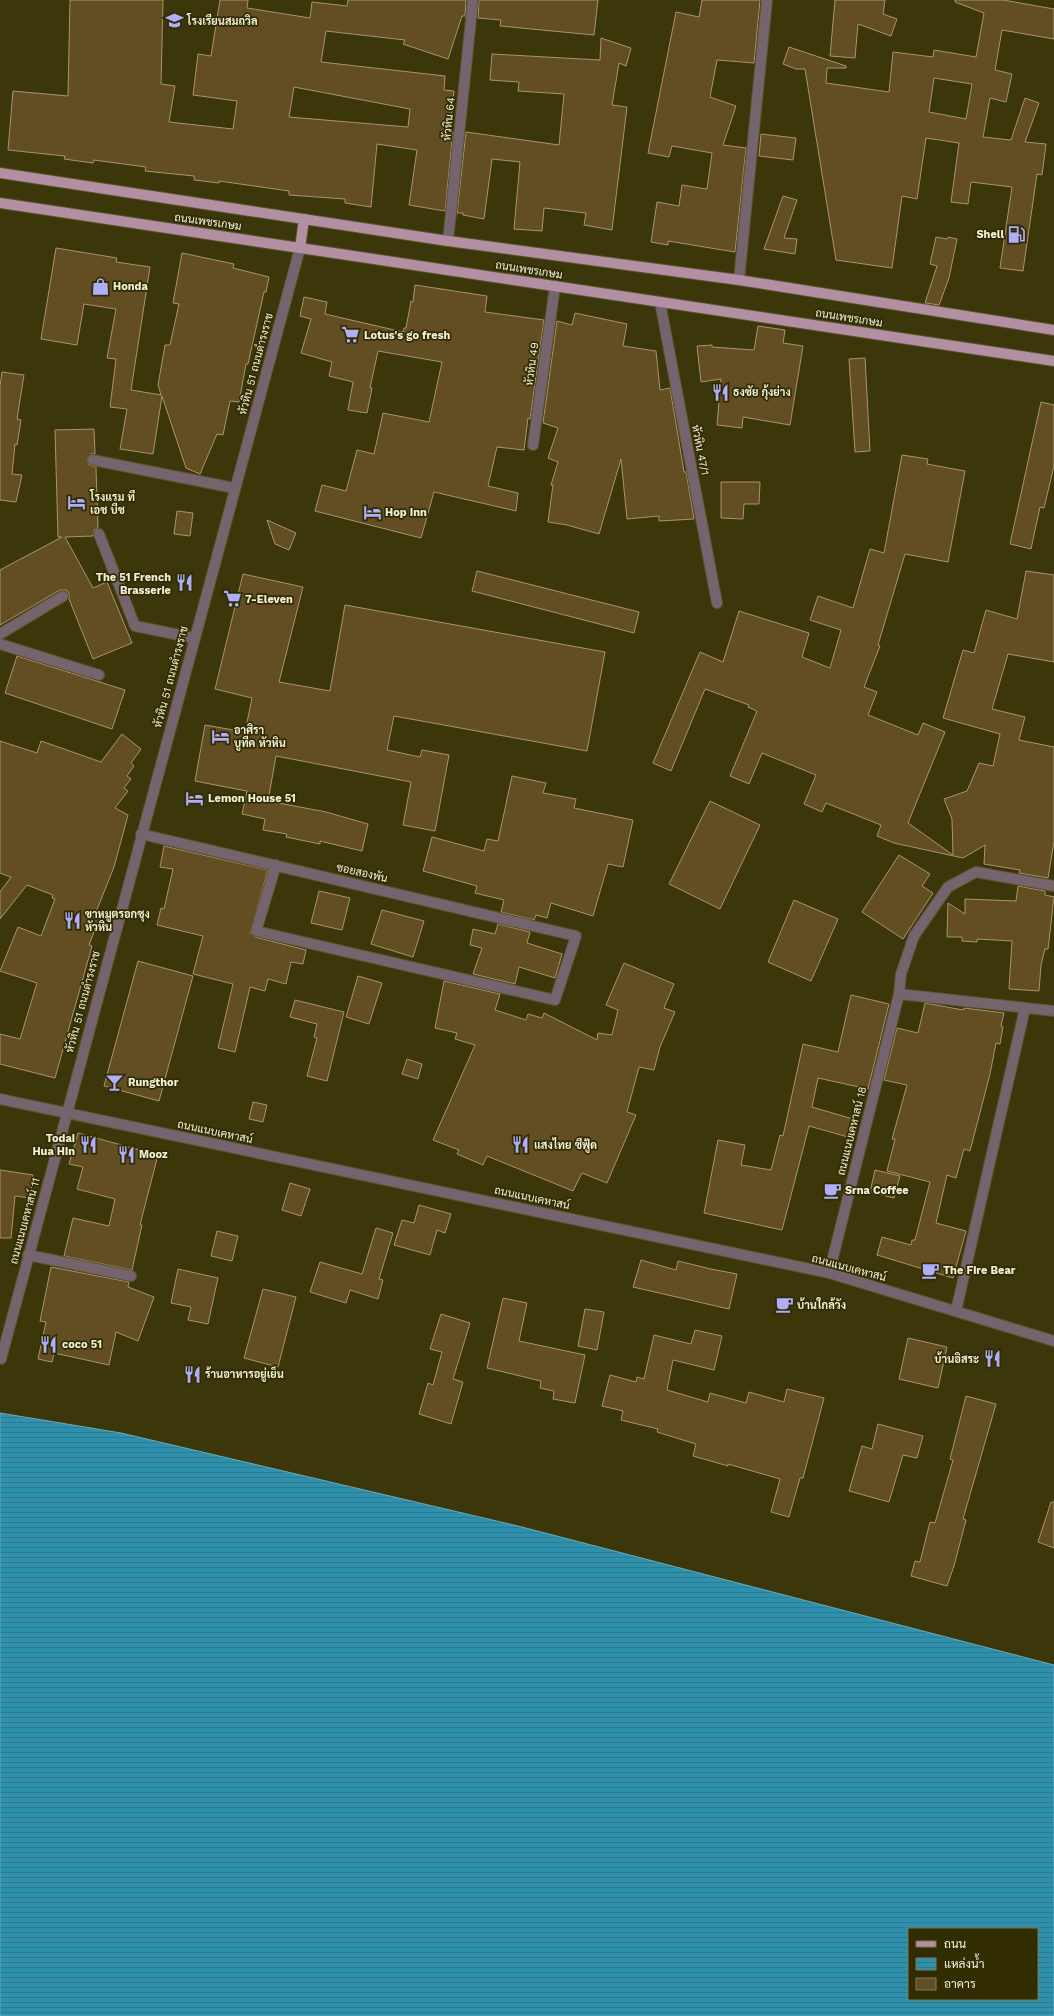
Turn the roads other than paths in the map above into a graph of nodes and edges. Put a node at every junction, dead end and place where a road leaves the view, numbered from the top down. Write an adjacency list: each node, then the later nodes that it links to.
1 (473, 0): 6 (street, หัวหิน 64)
2 (767, 0): 8 (street)
3 (0, 173): 5 (main road, ถนนเพชรเกษม)
4 (0, 203): 7 (main road, ถนนเพชรเกษม)
5 (304, 219): 6 (main road, ถนนเพชรเกษม); 7 (main road)
6 (448, 241): 8 (main road, ถนนเพชรเกษม)
7 (300, 248): 9 (main road, ถนนเพชรเกษม); 15 (street, หัวหิน 51 ถนนดำรงราช)
8 (739, 280): 11 (main road, ถนนเพชรเกษม)
9 (555, 286): 10 (main road, ถนนเพชรเกษม); 13 (street, หัวหิน 49)
10 (660, 302): 12 (main road, ถนนเพชรเกษม); 18 (street, หัวหิน 47/1)
11 (1054, 330)
12 (1054, 362)
13 (533, 445)
14 (93, 460): 15 (street)
15 (234, 488): 20 (street, หัวหิน 51 ถนนดำรงราช)
16 (99, 534): 20 (street)
17 (63, 596): 19 (street)
18 (717, 603)
19 (0, 634)
20 (194, 638): 23 (street, หัวหิน 51 ถนนดำรงราช)
21 (0, 644): 22 (street)
22 (99, 675)
23 (141, 834): 24 (street, ซอยสองพัน); 30 (street, หัวหิน 51 ถนนดำรงราช)
24 (276, 866): 24 (street, ซอยสองพัน)
25 (1054, 886): 26 (street, ถนนแนบเคหาสน์ 18)
26 (899, 994): 27 (street); 32 (street, ถนนแนบเคหาสน์ 18)
27 (1025, 1008): 28 (street); 34 (street)
28 (1054, 1011)
29 (0, 1099): 30 (street, ถนนแนบเคหาสน์)
30 (66, 1113): 31 (street, ถนนแนบเคหาสน์ 11); 32 (street, ถนนแนบเคหาสน์)
31 (28, 1256): 33 (street); 36 (street, ถนนแนบเคหาสน์ 11)
32 (829, 1273): 34 (street, ถนนแนบเคหาสน์)
33 (131, 1276)
34 (956, 1311): 35 (street, ถนนแนบเคหาสน์)
35 (1054, 1341)
36 (1, 1359)

